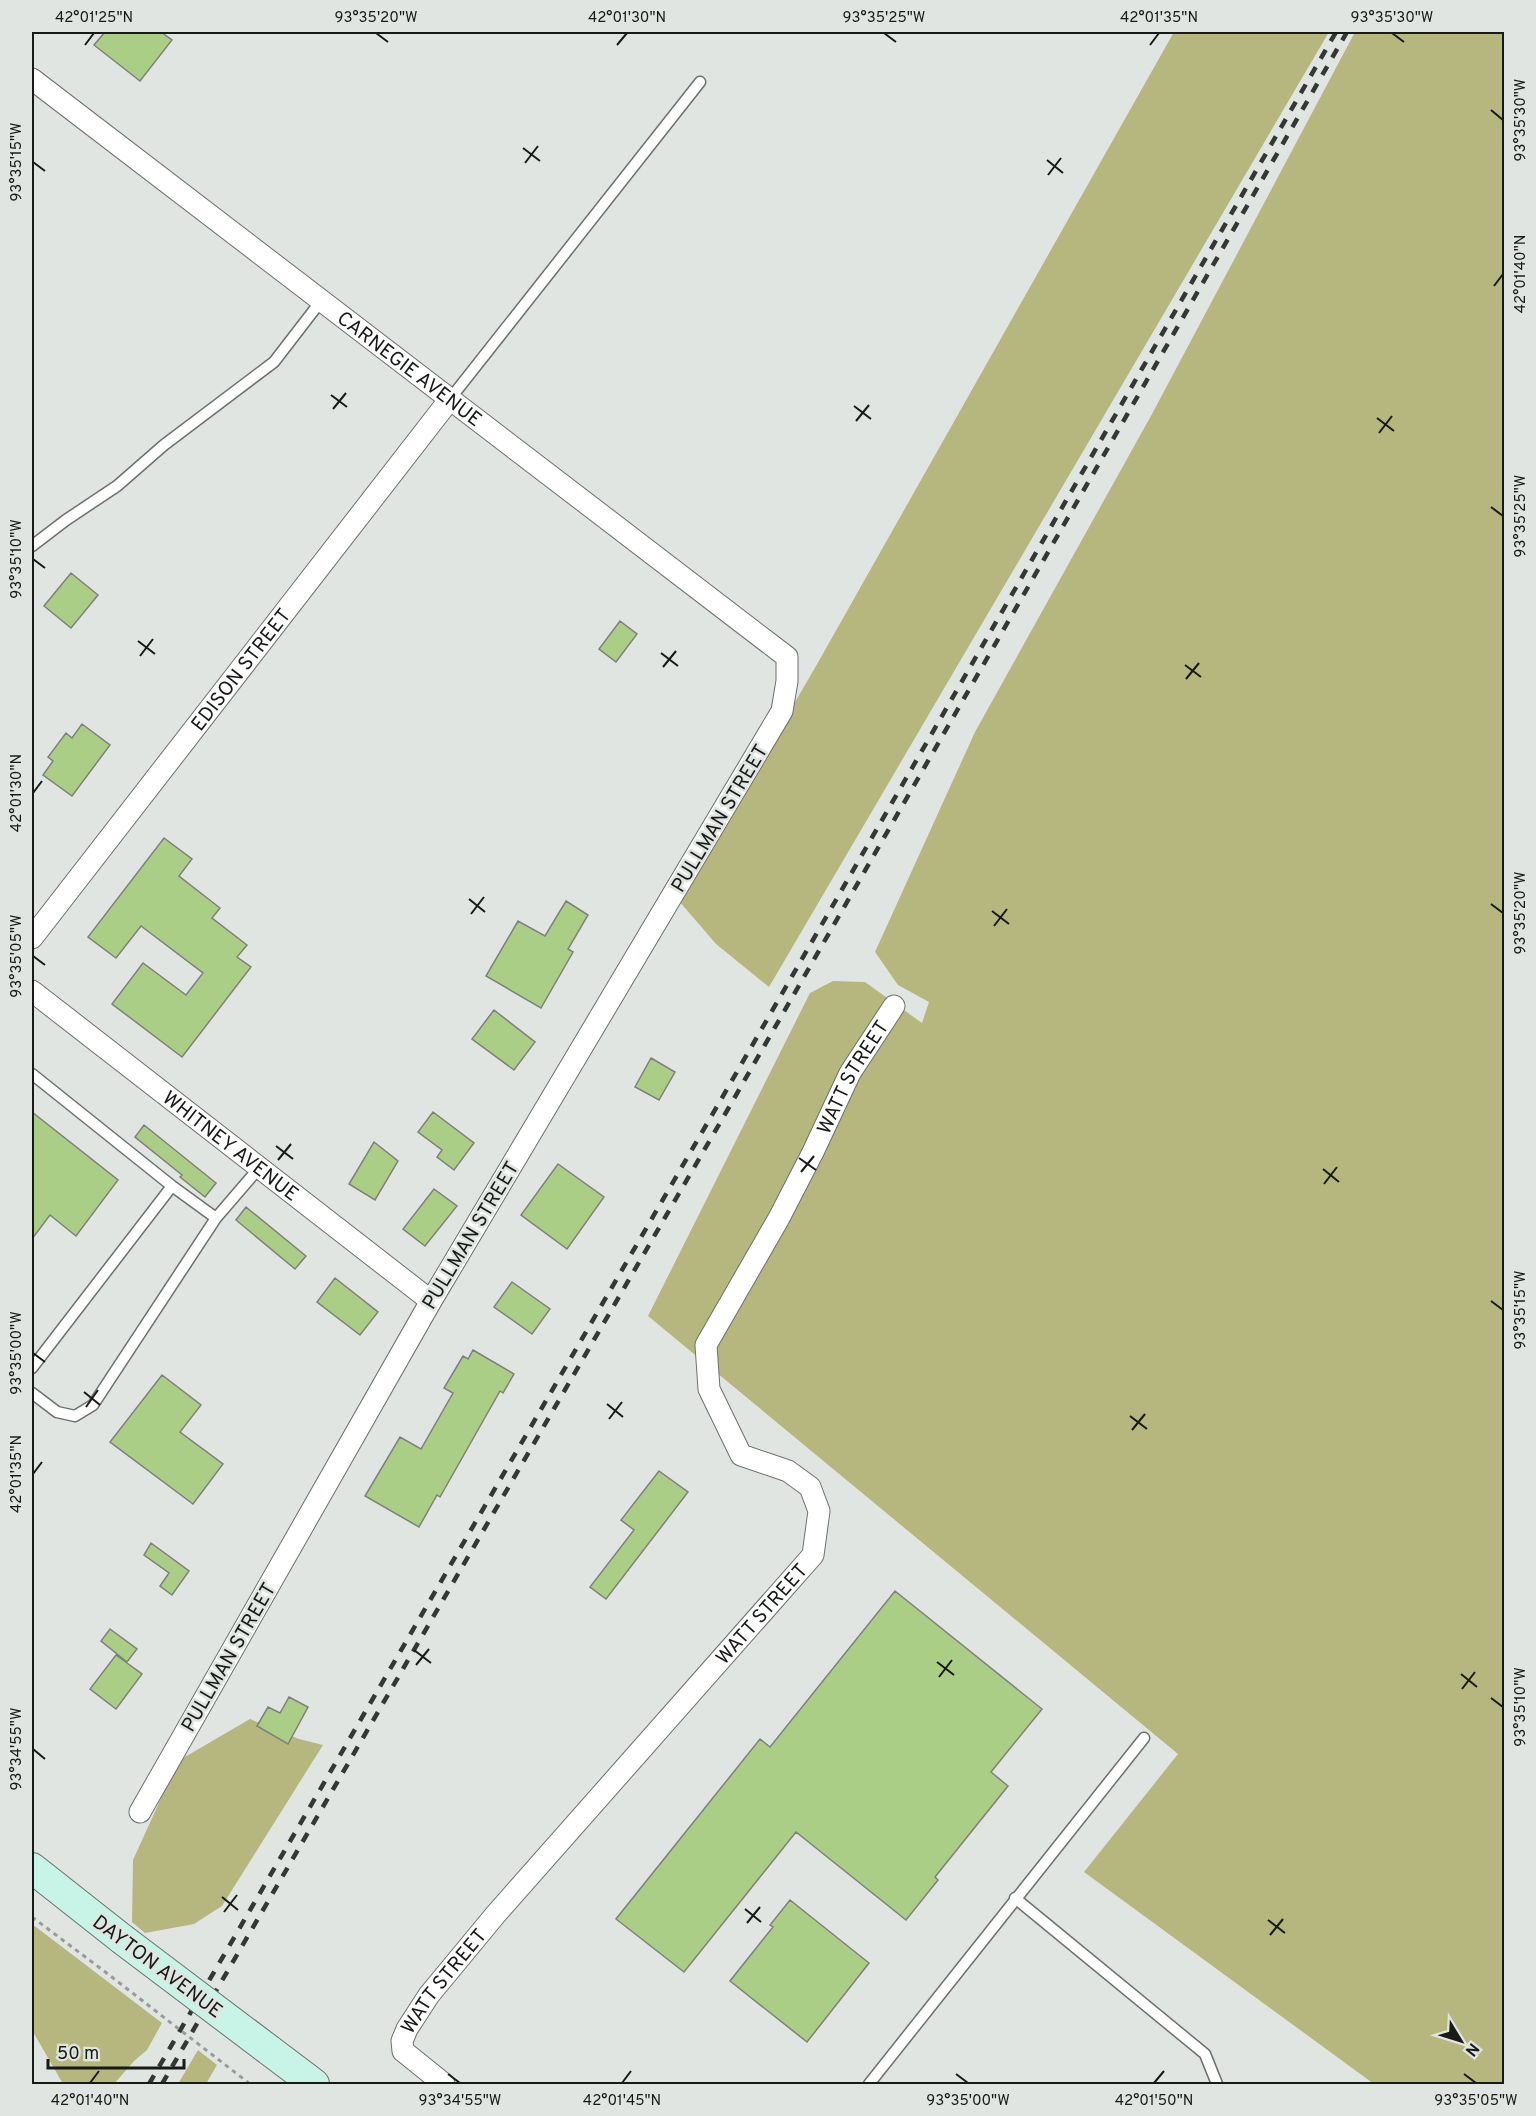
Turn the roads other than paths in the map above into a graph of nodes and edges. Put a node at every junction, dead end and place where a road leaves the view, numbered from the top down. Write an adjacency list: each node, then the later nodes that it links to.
1 (32, 79): 3 (street, CARNEGIE AVENUE)
2 (700, 82): 4 (lane)
3 (321, 301): 4 (street, CARNEGIE AVENUE); 5 (lane)
4 (450, 399): 6 (street, CARNEGIE AVENUE); 7 (street, EDISON STREET)
5 (32, 546)
6 (787, 657): 14 (street, PULLMAN STREET)
7 (32, 938)
8 (32, 991): 11 (street, WHITNEY AVENUE)
9 (894, 1006): 22 (street, WATT STREET)
10 (32, 1074): 12 (lane)
11 (259, 1168): 13 (lane); 14 (street, WHITNEY AVENUE)
12 (172, 1186): 13 (lane); 15 (lane)
13 (216, 1218): 16 (lane)
14 (431, 1301): 18 (street, PULLMAN STREET)
15 (32, 1368)
16 (32, 1394)
17 (1144, 1738): 20 (lane)
18 (140, 1812)
19 (32, 1868): 21 (main road, DAYTON AVENUE, bridge)
20 (1015, 1898): 23 (lane); 24 (lane)
21 (314, 2085)
22 (444, 2085)
23 (869, 2085)
24 (1216, 2085)

